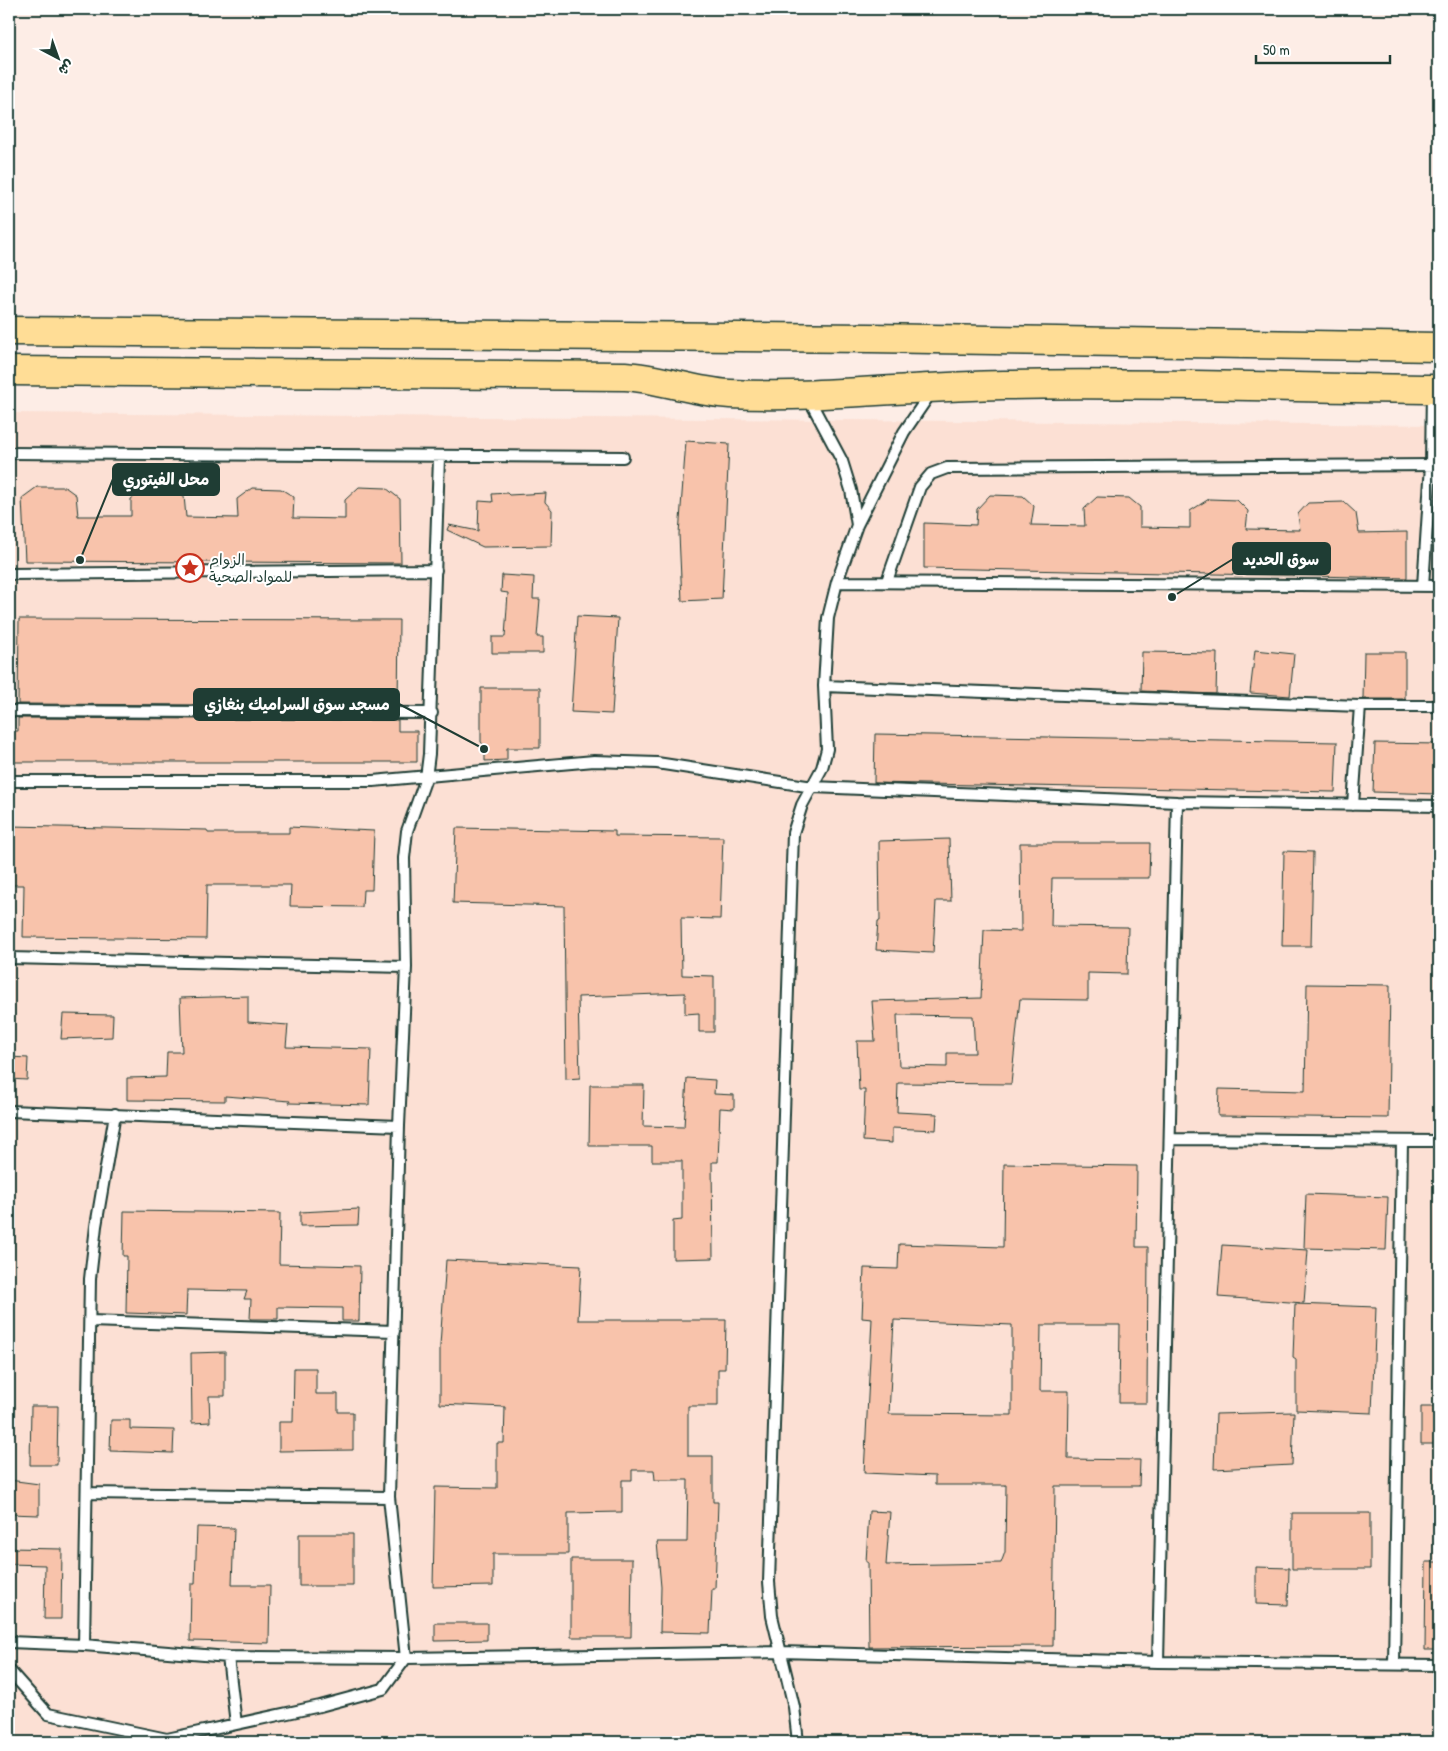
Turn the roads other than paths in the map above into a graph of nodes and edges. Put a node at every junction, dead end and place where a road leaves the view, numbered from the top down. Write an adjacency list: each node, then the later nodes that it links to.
1 (9, 331): 2 (main road)
2 (1439, 347)
3 (9, 371): 6 (main road)
4 (936, 386): 5 (main road); 6 (main road); 11 (lane)
5 (1436, 389): 10 (lane)
6 (807, 396): 11 (lane)
7 (9, 453): 9 (lane)
8 (623, 457): 9 (lane)
9 (439, 458): 12 (lane)
10 (1435, 465): 14 (lane); 16 (lane)
11 (857, 525): 15 (lane)
12 (436, 570): 13 (lane); 22 (lane)
13 (9, 574)
14 (887, 581): 15 (lane); 16 (lane)
15 (837, 582): 18 (lane)
16 (1423, 586): 17 (lane)
17 (1439, 586)
18 (824, 686): 19 (lane); 25 (lane)
19 (1360, 706): 20 (lane); 27 (lane)
20 (1439, 706)
21 (9, 711): 22 (lane)
22 (432, 713): 23 (lane)
23 (426, 778): 24 (lane); 25 (lane); 30 (lane)
24 (9, 780)
25 (813, 787): 26 (lane); 43 (lane)
26 (1177, 802): 27 (lane); 34 (lane)
27 (1353, 805): 28 (lane)
28 (1439, 806)
29 (9, 958): 30 (lane)
30 (406, 967): 33 (lane)
31 (9, 1111): 32 (lane)
32 (115, 1114): 33 (lane); 37 (lane)
33 (399, 1126): 38 (lane)
34 (1170, 1138): 35 (lane); 46 (lane)
35 (1402, 1141): 36 (lane); 47 (lane)
36 (1439, 1142)
37 (90, 1321): 38 (lane); 39 (lane)
38 (394, 1330): 40 (lane)
39 (87, 1493): 40 (lane); 42 (lane)
40 (389, 1496): 45 (lane)
41 (9, 1642): 42 (lane)
42 (84, 1645): 44 (lane)
43 (780, 1652): 45 (lane); 46 (lane); 51 (lane)
44 (228, 1657): 45 (lane); 50 (lane)
45 (406, 1658): 50 (lane)
46 (1158, 1662): 47 (lane)
47 (1394, 1665): 48 (lane)
48 (1439, 1665)
49 (9, 1670): 50 (lane)
50 (236, 1724)
51 (798, 1742)

